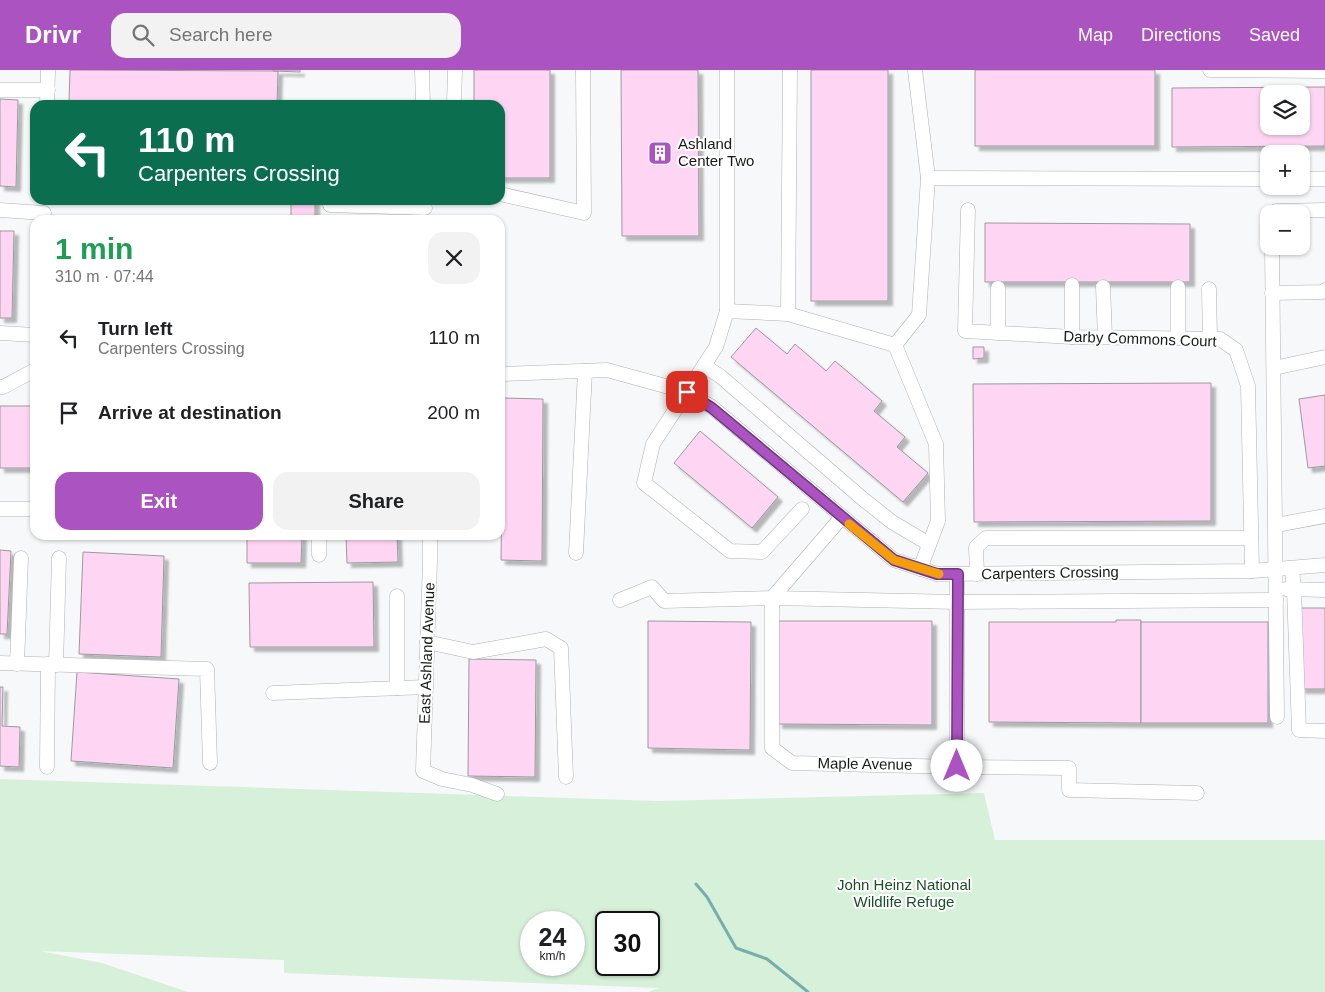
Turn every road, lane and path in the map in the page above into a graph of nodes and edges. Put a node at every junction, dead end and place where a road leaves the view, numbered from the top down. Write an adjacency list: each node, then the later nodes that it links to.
1 (48, 70): 11 (street)
2 (422, 70): 13 (street)
3 (455, 70): 14 (street)
4 (583, 70): 19 (street)
5 (727, 70): 35 (street)
6 (790, 70): 36 (street)
7 (915, 70): 15 (street)
8 (1210, 70): 9 (street)
9 (1325, 71)
10 (0, 90): 11 (street)
11 (48, 90): 12 (street)
12 (47, 100)
13 (423, 100)
14 (454, 100)
15 (928, 178): 16 (street); 44 (street)
16 (1260, 179)
17 (1310, 179): 18 (street)
18 (1325, 179)
19 (505, 195)
20 (330, 205): 21 (street)
21 (425, 209)
22 (0, 210): 26 (street)
23 (968, 210): 38 (street, Darby Commons Court)
24 (1310, 210): 25 (street)
25 (1325, 210)
26 (44, 211)
27 (1272, 255): 34 (street)
28 (1072, 285): 40 (street)
29 (1103, 287): 41 (street)
30 (1178, 287): 42 (street)
31 (998, 288): 38 (street)
32 (1209, 289): 43 (street)
33 (1325, 290): 34 (street)
34 (1272, 293): 47 (street)
35 (727, 312): 36 (street); 46 (street)
36 (788, 314): 44 (street)
37 (0, 333): 39 (street)
38 (998, 333): 40 (street, Darby Commons Court)
39 (30, 335)
40 (1072, 336): 41 (street, Darby Commons Court)
41 (1105, 337): 42 (street, Darby Commons Court)
42 (1178, 338): 43 (street, Darby Commons Court)
43 (1210, 339): 59 (street, Darby Commons Court)
44 (895, 345): 62 (street)
45 (1325, 357): 47 (street)
46 (704, 366): 52 (street); 62 (street)
47 (1274, 368): 58 (street)
48 (585, 371): 50 (street, Carpenters Crossing); 52 (street, Carpenters Crossing); 63 (street)
49 (30, 373): 51 (street)
50 (505, 374)
51 (0, 387)
52 (687, 392): 55 (street); 57 (street, Carpenters Crossing)
53 (0, 509): 54 (street)
54 (30, 509)
55 (802, 509)
56 (1325, 516): 58 (street)
57 (842, 518): 68 (street, Carpenters Crossing); 78 (street)
58 (1276, 526): 70 (street)
59 (1251, 538): 71 (street, Darby Commons Court); 73 (street)
60 (319, 540): 64 (street)
61 (430, 540): 81 (street, East Ashland Avenue)
62 (929, 544): 68 (street)
63 (576, 552)
64 (319, 556)
65 (20, 558): 83 (street)
66 (59, 558): 84 (street)
67 (1325, 565): 69 (street, Carpenters Crossing)
68 (920, 569): 72 (street, Carpenters Crossing)
69 (1292, 569): 70 (street, Carpenters Crossing); 74 (street)
70 (1275, 570): 71 (street, Carpenters Crossing); 76 (street)
71 (1252, 571): 73 (street, Carpenters Crossing)
72 (958, 574): 73 (street, Carpenters Crossing); 80 (street)
73 (977, 574)
74 (1294, 590): 75 (street); 76 (street); 89 (street)
75 (1325, 590)
76 (1276, 594): 80 (street); 88 (street)
77 (397, 596): 86 (street)
78 (772, 598): 79 (street); 80 (street); 91 (street, Maple Avenue)
79 (620, 600)
80 (957, 602): 91 (street)
81 (427, 642): 85 (street, East Ashland Avenue); 93 (street)
82 (0, 663): 83 (street)
83 (21, 664): 84 (street)
84 (52, 665): 90 (street); 92 (street)
85 (426, 687): 86 (street); 95 (street, East Ashland Avenue)
86 (397, 688): 87 (street)
87 (273, 693)
88 (1277, 717)
89 (1325, 731)
90 (210, 763)
91 (957, 766): 94 (street, Maple Avenue)
92 (46, 767)
93 (566, 777)
94 (1198, 793)
95 (497, 794)

